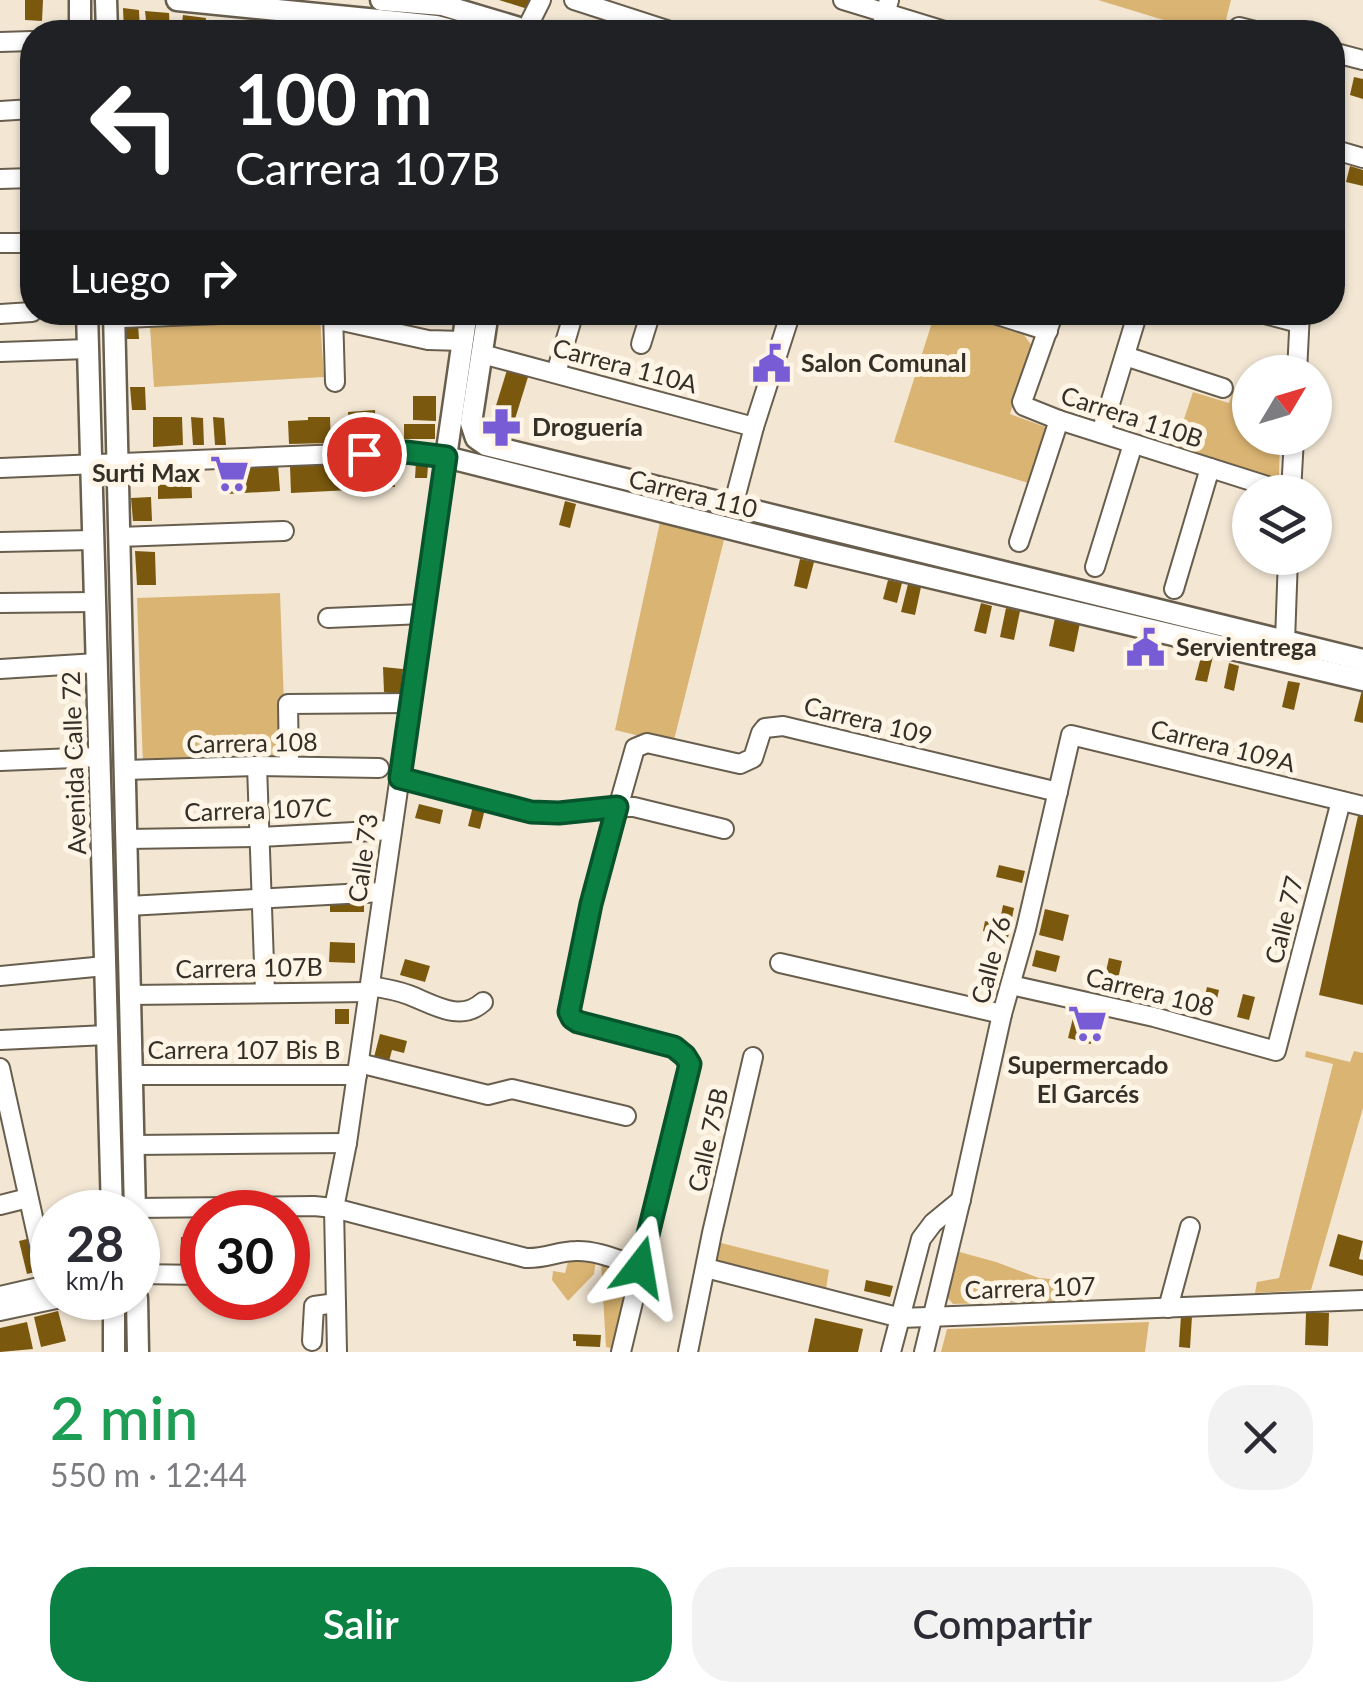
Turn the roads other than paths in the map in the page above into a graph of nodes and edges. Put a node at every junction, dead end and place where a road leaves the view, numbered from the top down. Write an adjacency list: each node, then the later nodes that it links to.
1 (177, 0): 7 (main road)
2 (381, 0): 5 (main road)
3 (574, 0): 9 (street)
4 (843, 0): 6 (street)
5 (442, 2): 8 (main road)
6 (887, 7): 10 (street)
7 (305, 20)
8 (495, 20)
9 (636, 20)
10 (919, 20)
11 (88, 325): 27 (main road, Avenida Calle 72)
12 (118, 325): 40 (main road, Avenida Calle 72)
13 (333, 325): 33 (street)
14 (369, 325): 25 (street)
15 (465, 325): 25 (main road, Calle 73)
16 (486, 325): 29 (main road)
17 (570, 325): 32 (street)
18 (647, 325): 26 (street)
19 (787, 325): 36 (street)
20 (1027, 325): 24 (street)
21 (1050, 325): 24 (street)
22 (1134, 325): 31 (street)
23 (1299, 325): 30 (street)
24 (1048, 332): 35 (street, Carrera 110B)
25 (462, 341): 39 (main road, Calle 73)
26 (641, 344)
27 (88, 349): 28 (street); 41 (main road, Avenida Calle 72)
28 (0, 352)
29 (482, 354): 32 (street, Carrera 110A); 45 (main road, Carrera 110)
30 (1298, 355)
31 (1125, 356): 34 (street); 37 (street)
32 (556, 373): 36 (street, Carrera 110A)
33 (335, 382)
34 (1223, 388)
35 (1059, 420): 37 (street, Carrera 110B); 50 (street)
36 (754, 427): 45 (street)
37 (1101, 433): 38 (street, Carrera 110B)
38 (1133, 444): 43 (street, Carrera 110B); 51 (street)
39 (446, 457): 40 (street, Carrera 110); 56 (street, Calle 73); 62 (main road, Carrera 110)
40 (118, 464): 41 (street, Carrera 110); 47 (main road, Avenida Calle 72)
41 (91, 465): 42 (street, Carrera 110); 48 (main road, Avenida Calle 72)
42 (0, 468)
43 (1210, 468): 44 (street, Carrera 110B); 53 (street)
44 (1233, 475)
45 (732, 506): 58 (main road, Carrera 110)
46 (284, 531): 47 (street)
47 (119, 536): 70 (main road, Avenida Calle 72)
48 (93, 540): 49 (street); 54 (main road, Avenida Calle 72)
49 (0, 542)
50 (1019, 542)
51 (1095, 567)
52 (1287, 575): 58 (street)
53 (1174, 589)
54 (95, 602): 55 (street); 60 (main road, Avenida Calle 72)
55 (0, 603)
56 (423, 614): 57 (street); 63 (street, Calle 73)
57 (328, 618)
58 (1285, 641): 59 (main road, Carrera 110)
59 (1363, 658)
60 (97, 663): 61 (street); 65 (main road, Avenida Calle 72)
61 (0, 669)
62 (1363, 680)
63 (410, 703): 68 (street); 71 (street, Calle 73)
64 (1071, 734): 72 (street, Calle 76); 73 (street, Carrera 109A)
65 (99, 757): 66 (street); 84 (main road, Avenida Calle 72)
66 (0, 761)
67 (257, 766): 68 (street, Carrera 108); 70 (street, Carrera 108); 78 (street)
68 (289, 766): 69 (street, Carrera 108)
69 (379, 768)
70 (125, 770): 79 (main road, Avenida Calle 72)
71 (400, 778): 75 (street); 77 (street, Calle 73)
72 (1058, 792): 75 (street, Carrera 109); 86 (street, Calle 76)
73 (1341, 801): 74 (street, Carrera 109A); 94 (street, Calle 77)
74 (1363, 806)
75 (617, 807): 76 (street); 112 (street)
76 (724, 829)
77 (392, 830): 78 (street, Carrera 107C); 80 (street, Calle 73)
78 (260, 837): 79 (street, Carrera 107C); 81 (street)
79 (126, 839): 82 (main road, Avenida Calle 72)
80 (383, 892): 81 (street); 87 (street, Calle 73)
81 (263, 900): 82 (street); 88 (street)
82 (128, 906): 89 (main road, Avenida Calle 72)
83 (780, 963): 91 (street)
84 (105, 966): 85 (street); 92 (main road, Avenida Calle 72)
85 (0, 976)
86 (1011, 984): 91 (street, Calle 76); 94 (street, Carrera 108)
87 (369, 989): 88 (street, Carrera 107B); 90 (street, Carrera 107B); 97 (street, Calle 73)
88 (265, 992): 89 (street, Carrera 107B)
89 (130, 995): 98 (main road, Avenida Calle 72)
90 (484, 1002)
91 (1002, 1014): 106 (street, Calle 76)
92 (107, 1035): 93 (street); 103 (main road, Avenida Calle 72)
93 (0, 1040)
94 (1276, 1051)
95 (754, 1058): 113 (street, Calle 75B)
96 (0, 1068): 100 (street)
97 (358, 1069): 98 (street, Carrera 107 Bis B); 99 (street, Carrera 107 Bis B); 101 (street, Calle 73)
98 (132, 1075): 102 (main road, Avenida Calle 72)
99 (626, 1116)
100 (7, 1130): 105 (street)
101 (347, 1143): 102 (street); 109 (street, Calle 73)
102 (134, 1145): 104 (main road, Avenida Calle 72)
103 (111, 1190)
104 (135, 1190)
105 (28, 1198): 107 (street); 108 (street)
106 (961, 1199): 121 (street, Calle 76); 122 (street)
107 (0, 1205)
108 (30, 1205)
109 (334, 1208): 110 (street); 112 (street); 118 (street, Calle 73)
110 (160, 1209)
111 (1190, 1227): 119 (street)
112 (640, 1267): 129 (street)
113 (706, 1268): 122 (street, Carrera 107); 130 (street, Calle 75B)
114 (30, 1292): 115 (street)
115 (0, 1296)
116 (30, 1299): 120 (street)
117 (1363, 1300): 119 (street, Carrera 107)
118 (336, 1303): 125 (street); 128 (street, Calle 73)
119 (1168, 1308): 121 (street, Carrera 107)
120 (0, 1311)
121 (932, 1316): 122 (street, Carrera 107); 132 (street, Calle 76)
122 (901, 1318): 131 (street)
123 (114, 1320): 126 (main road)
124 (137, 1320): 127 (main road)
125 (312, 1341)
126 (114, 1352)
127 (138, 1352)
128 (337, 1352)
129 (621, 1352)
130 (688, 1352)
131 (891, 1352)
132 (924, 1352)

